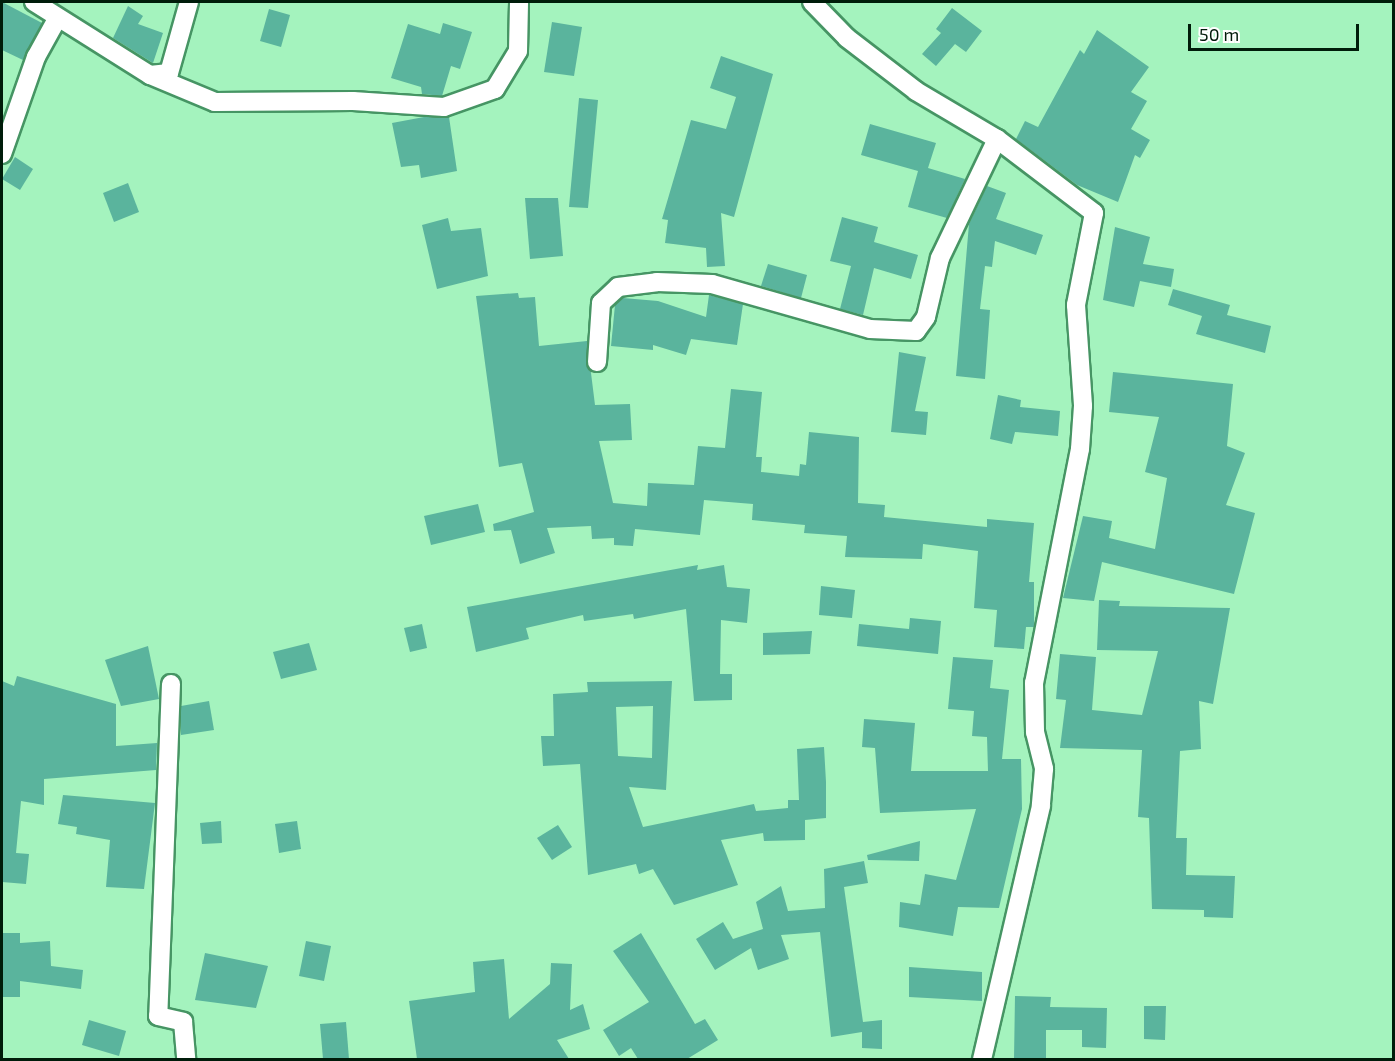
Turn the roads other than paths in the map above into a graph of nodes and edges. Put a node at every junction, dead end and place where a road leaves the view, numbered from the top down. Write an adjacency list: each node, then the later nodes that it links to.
1 (34, 2): 5 (street)
2 (189, 2): 6 (street)
3 (519, 2): 6 (street)
4 (812, 2): 7 (street)
5 (57, 19): 6 (street); 8 (street)
6 (150, 75)
7 (997, 139): 9 (street); 12 (street)
8 (2, 154)
9 (597, 362)
10 (171, 684): 11 (street)
11 (186, 1059)
12 (982, 1059)

